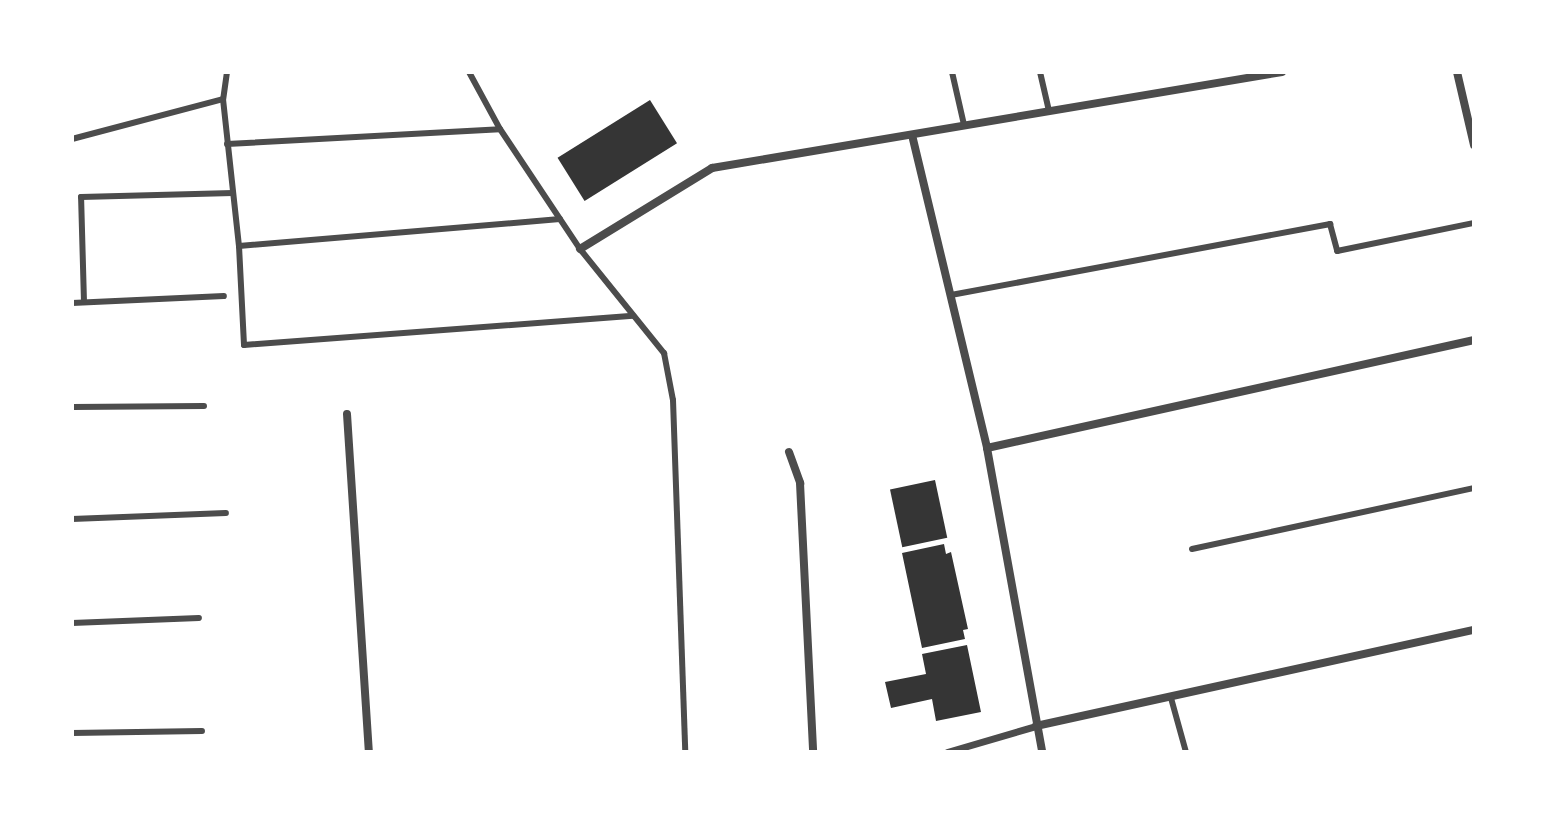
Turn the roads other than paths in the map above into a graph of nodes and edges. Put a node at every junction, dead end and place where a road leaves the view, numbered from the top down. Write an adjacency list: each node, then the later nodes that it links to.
1 (227, 72): 7 (lane)
2 (469, 72): 10 (lane)
3 (952, 72): 9 (lane)
4 (1040, 72): 8 (lane)
5 (1282, 72): 8 (street)
6 (1457, 72): 14 (street)
7 (223, 99): 12 (lane); 13 (lane)
8 (1049, 110): 9 (street)
9 (964, 125): 11 (street)
10 (500, 129): 13 (lane); 16 (lane)
11 (912, 135): 21 (street); 22 (street)
12 (72, 139)
13 (227, 144): 15 (lane)
14 (1474, 145)
15 (233, 193): 18 (lane); 20 (lane)
16 (560, 219): 20 (lane); 21 (lane)
17 (1474, 223): 22 (lane)
18 (82, 237): 19 (lane); 24 (lane)
19 (72, 238)
20 (239, 246): 26 (lane)
21 (580, 249): 26 (lane)
22 (951, 295): 31 (street)
23 (224, 296): 24 (lane)
24 (84, 302): 25 (lane)
25 (72, 303)
26 (634, 316): 45 (lane)
27 (1474, 340): 31 (street)
28 (204, 406): 29 (lane)
29 (72, 407)
30 (347, 414): 44 (street)
31 (987, 448): 41 (street)
32 (789, 452): 46 (street)
33 (1474, 488): 36 (lane)
34 (226, 513): 35 (lane)
35 (72, 519)
36 (1192, 549)
37 (199, 618): 38 (lane)
38 (72, 623)
39 (1474, 630): 40 (street)
40 (1171, 698): 41 (street); 49 (lane)
41 (1036, 726): 47 (street); 48 (street)
42 (202, 731): 43 (lane)
43 (72, 733)
44 (369, 752)
45 (685, 752)
46 (813, 752)
47 (947, 752)
48 (1042, 752)
49 (1186, 752)

